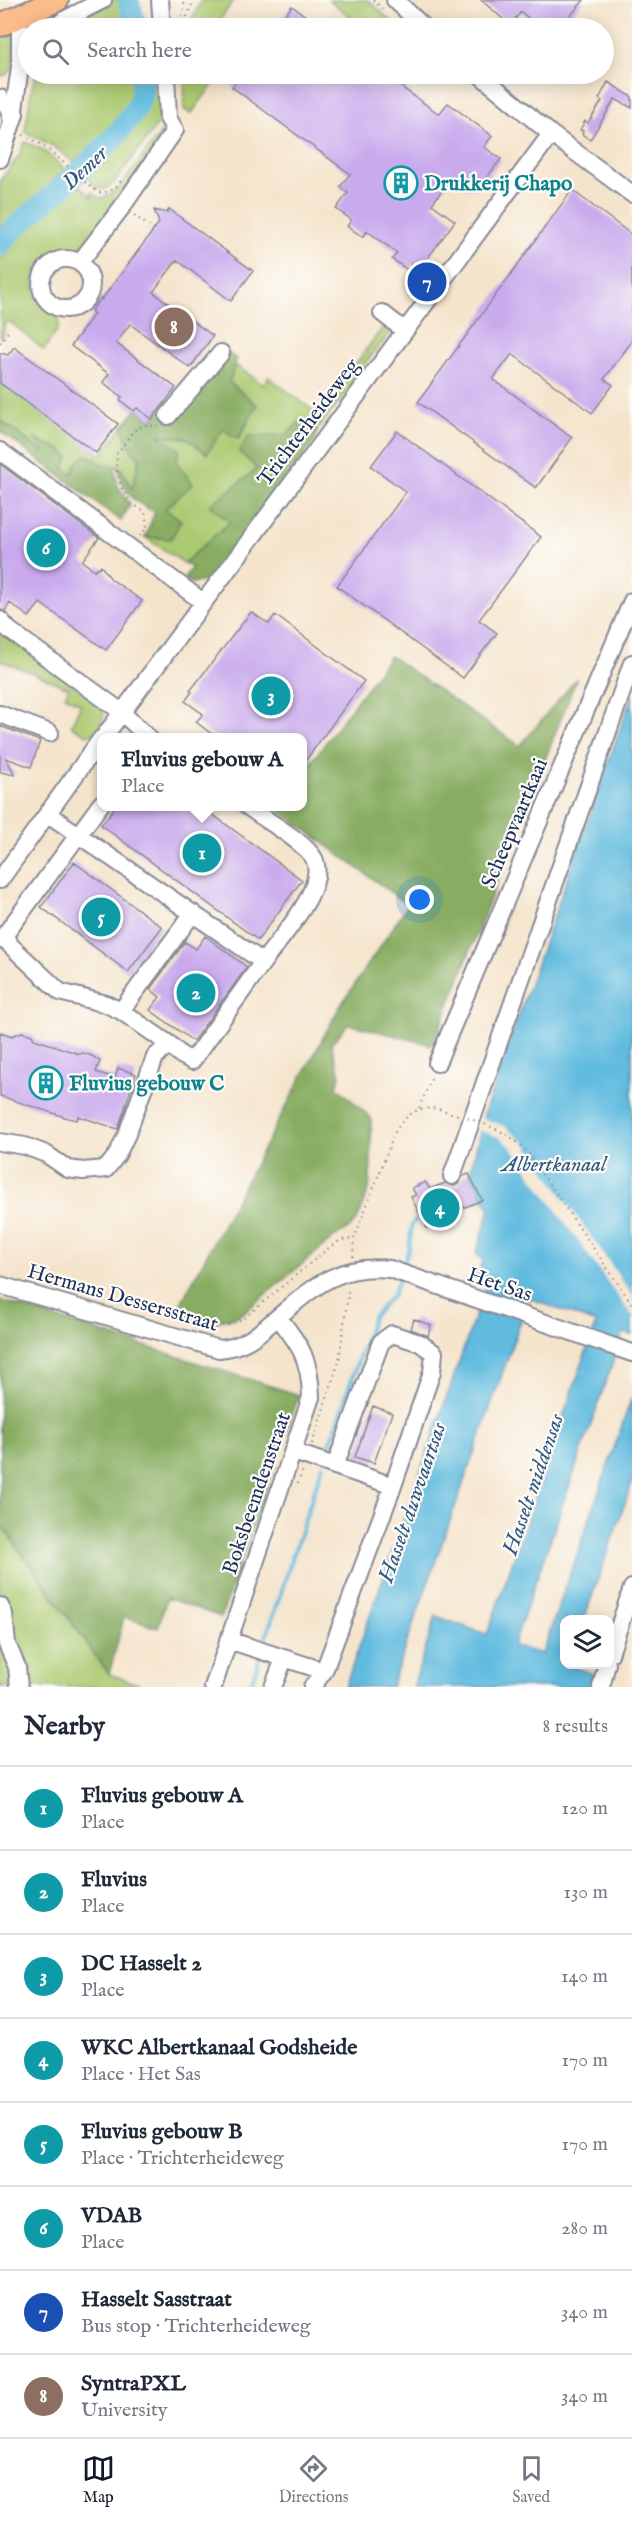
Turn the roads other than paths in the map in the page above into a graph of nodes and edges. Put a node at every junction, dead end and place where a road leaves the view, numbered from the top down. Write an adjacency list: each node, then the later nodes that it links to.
1 (57, 0): 8 (highway)
2 (104, 0): 5 (street)
3 (160, 0): 6 (street)
4 (394, 0): 7 (street)
5 (68, 18)
6 (161, 18)
7 (414, 18)
8 (10, 21): 9 (street)
9 (18, 58)
10 (18, 77): 16 (street)
11 (24, 84): 16 (street)
12 (166, 84): 18 (street)
13 (491, 84): 15 (street)
14 (0, 98): 16 (street)
15 (550, 134): 17 (street); 20 (street, Trichterheideweg)
16 (5, 141)
17 (632, 194)
18 (80, 262)
19 (382, 313): 20 (street)
20 (404, 330): 25 (street, Trichterheideweg)
21 (221, 353): 22 (street)
22 (168, 416)
23 (0, 451): 25 (street)
24 (632, 601): 44 (street, Scheepvaartkaai)
25 (203, 602): 28 (street, Trichterheideweg)
26 (0, 620): 28 (street)
27 (632, 663): 46 (street)
28 (121, 712): 31 (street, Trichterheideweg); 32 (street)
29 (0, 714): 30 (street)
30 (50, 733)
31 (106, 733)
32 (144, 733)
33 (97, 745): 36 (street, Trichterheideweg)
34 (97, 811): 37 (street)
35 (252, 811): 41 (street)
36 (48, 814): 37 (street); 38 (street, Trichterheideweg)
37 (79, 835): 39 (street); 40 (street)
38 (0, 880)
39 (193, 913): 41 (street); 42 (street)
40 (2, 938): 42 (street)
41 (263, 962): 43 (street)
42 (121, 1011): 43 (street)
43 (169, 1044): 45 (street)
44 (437, 1063)
45 (0, 1142)
46 (452, 1176)
47 (352, 1269): 49 (street, Hermans Dessersstraat); 50 (street, Het Sas)
48 (0, 1285): 49 (street, Hermans Dessersstraat)
49 (278, 1317): 51 (street, Boksbeemdenstraat)
50 (632, 1353)
51 (294, 1452): 52 (street); 56 (street, Boksbeemdenstraat)
52 (335, 1466): 53 (street); 53 (street)
53 (393, 1486): 60 (street)
54 (632, 1588): 57 (street)
55 (0, 1606): 61 (street)
56 (228, 1640): 58 (street); 62 (street, Boksbeemdenstraat)
57 (614, 1640)
58 (284, 1659): 60 (street); 63 (street)
59 (606, 1669): 65 (street)
60 (324, 1671): 64 (street)
61 (19, 1687)
62 (213, 1687)
63 (273, 1687)
64 (312, 1687)
65 (601, 1687)

